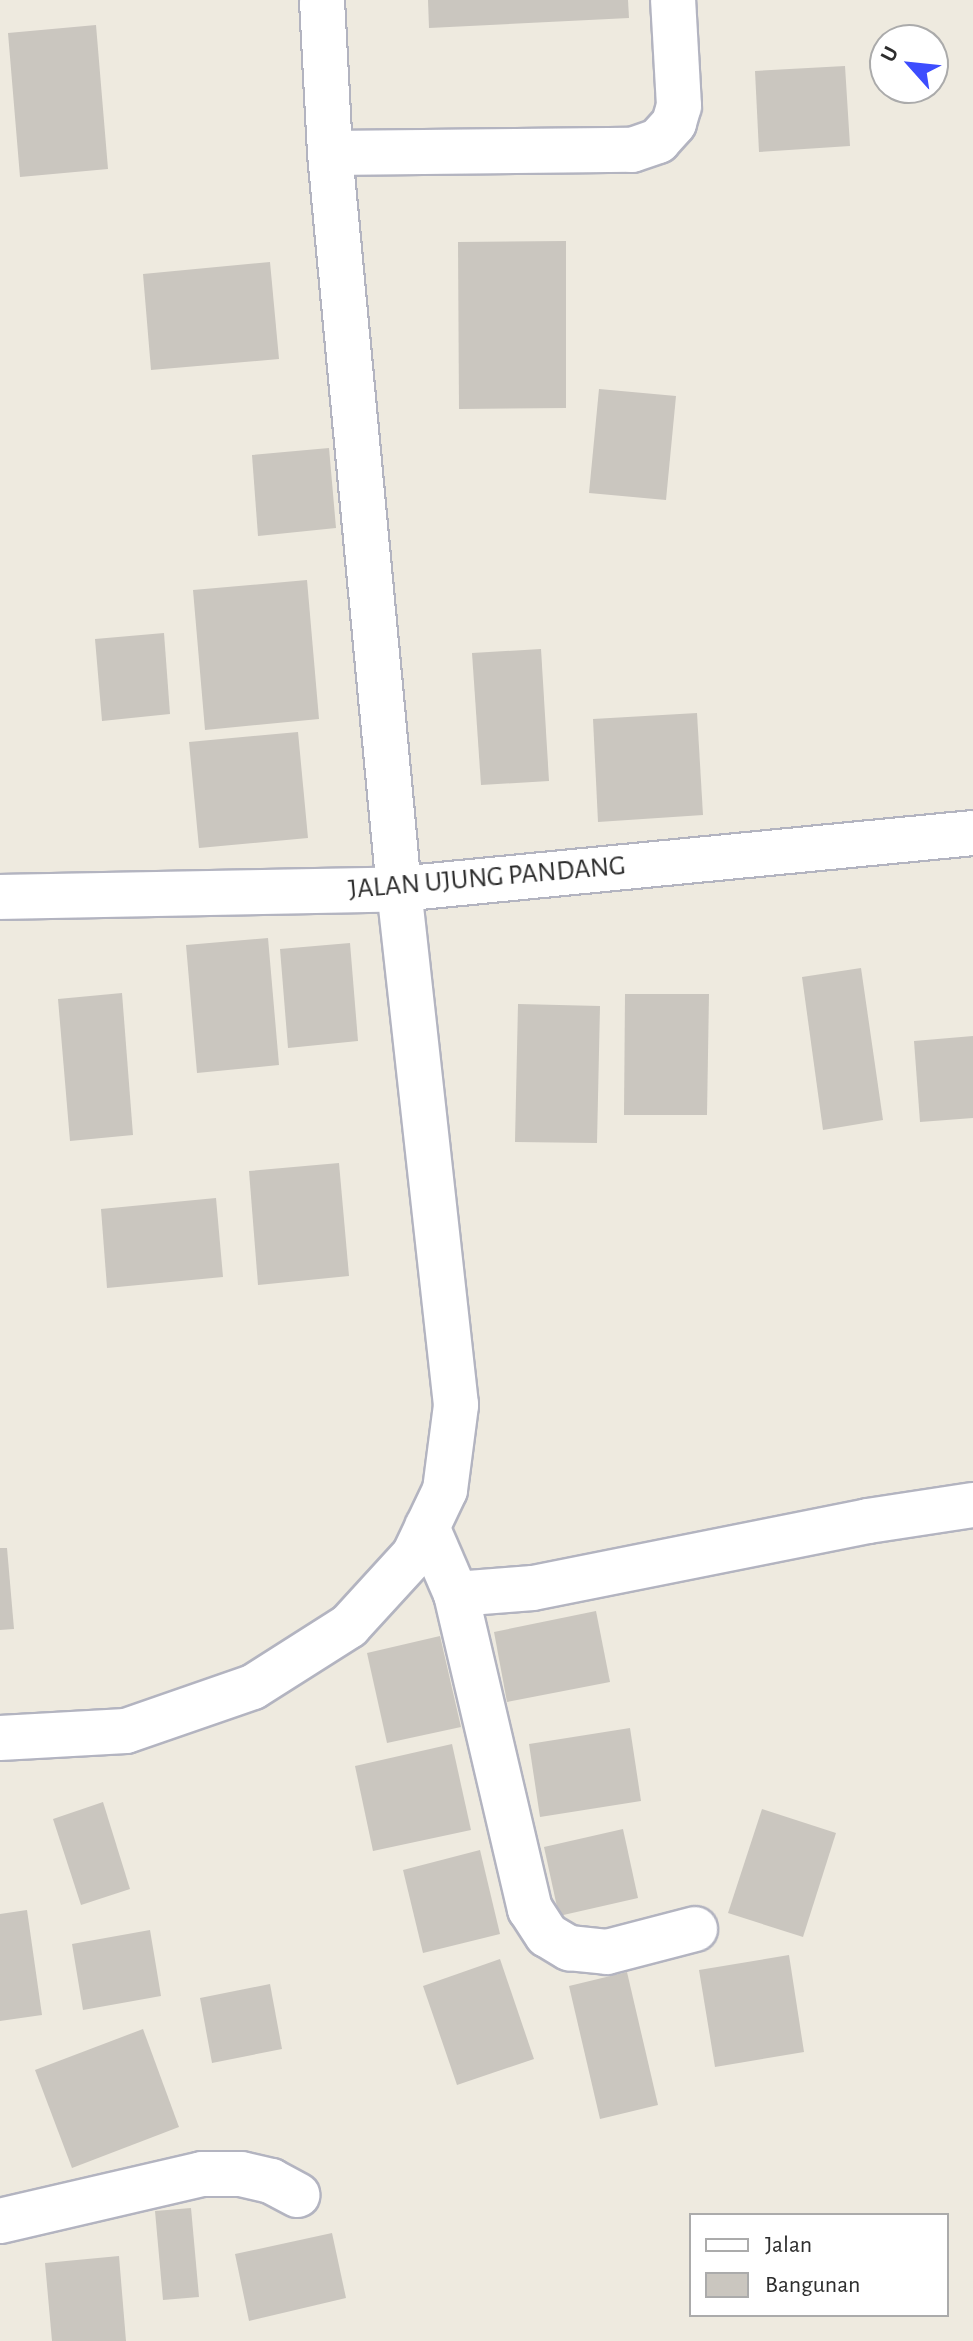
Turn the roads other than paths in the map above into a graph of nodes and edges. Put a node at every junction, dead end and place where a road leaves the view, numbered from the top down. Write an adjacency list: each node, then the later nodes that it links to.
1 (322, 0): 3 (street)
2 (673, 0): 3 (street)
3 (330, 153): 5 (street)
4 (973, 833): 5 (street, JALAN UJUNG PANDANG)
5 (399, 889): 6 (street, JALAN UJUNG PANDANG); 8 (street)
6 (0, 897)
7 (973, 1505): 9 (street)
8 (427, 1527): 9 (street); 10 (street)
9 (456, 1594): 11 (street)
10 (0, 1738)
11 (695, 1929)
12 (297, 2195): 13 (street)
13 (0, 2221)

